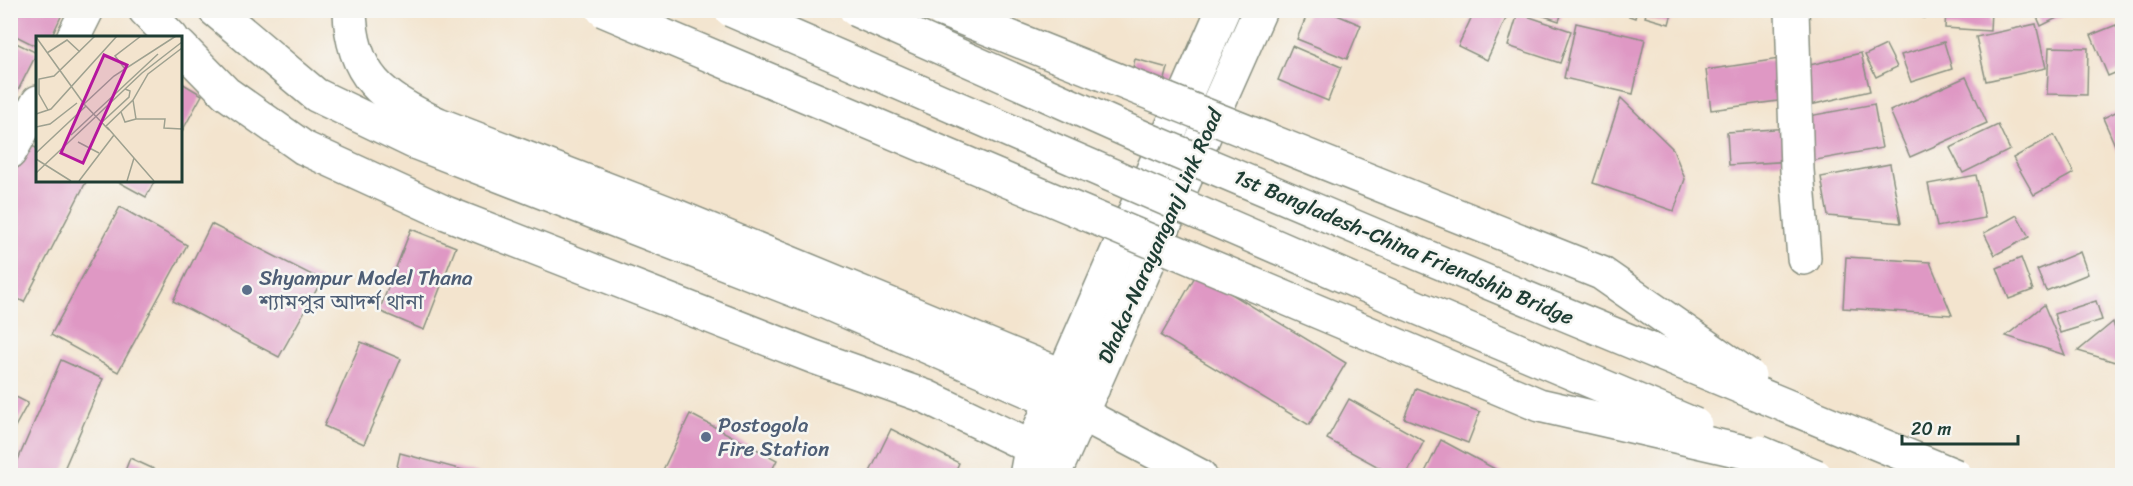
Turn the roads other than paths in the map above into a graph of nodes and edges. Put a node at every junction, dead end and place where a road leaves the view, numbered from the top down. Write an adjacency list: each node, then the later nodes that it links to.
1 (87, 10): 12 (main road)
2 (145, 10): 13 (main road)
3 (215, 10): 18 (main road)
4 (350, 10): 18 (main road)
5 (603, 10): 20 (main road, bridge)
6 (731, 10): 20 (main road, bridge)
7 (856, 10): 19 (main road, 1st Bangladesh-China Friendship Bridge, bridge)
8 (942, 10): 19 (main road, bridge)
9 (1223, 10): 18 (main road, Dhaka-Narayanganj Link Road)
10 (1260, 10): 18 (main road, Dhaka-Narayanganj Link Road)
11 (1792, 10): 17 (main road)
12 (74, 36)
13 (170, 36)
14 (182, 48): 21 (main road)
15 (36, 106): 16 (main road)
16 (10, 152)
17 (1804, 258)
18 (1073, 394): 21 (main road, Dhaka-Narayanganj Link Road); 22 (main road)
19 (1801, 412): 24 (main road, 1st Bangladesh-China Friendship Bridge, bridge)
20 (1780, 460): 23 (main road, bridge)
21 (1042, 465)
22 (1200, 476)
23 (1816, 476)
24 (1956, 476)

